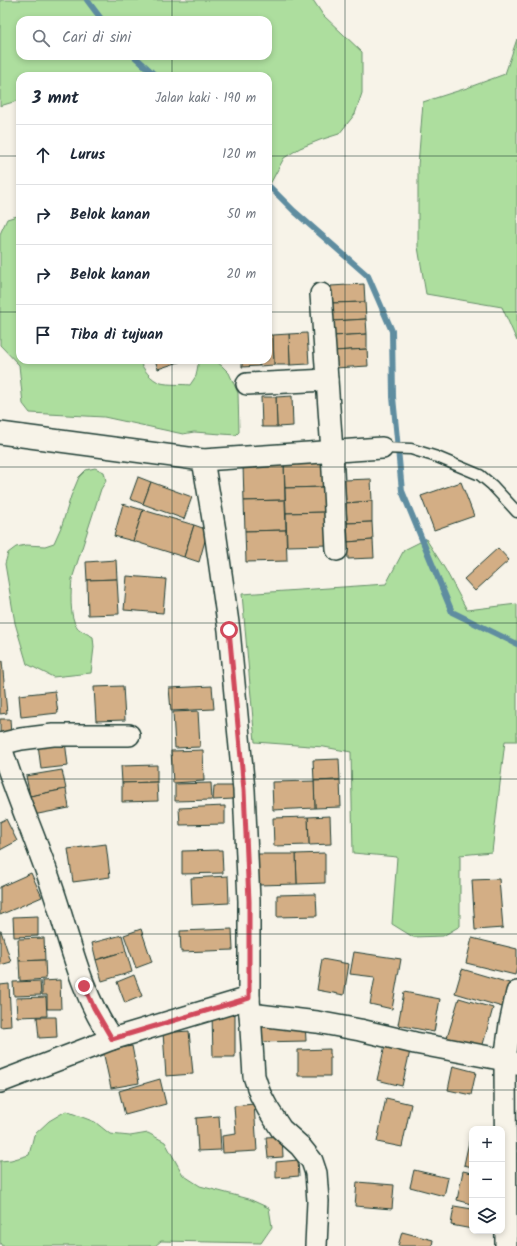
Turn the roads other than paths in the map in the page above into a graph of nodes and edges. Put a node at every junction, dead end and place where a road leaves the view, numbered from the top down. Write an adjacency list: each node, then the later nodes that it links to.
1 (321, 294): 2 (street)
2 (327, 380): 3 (street); 6 (street)
3 (247, 384)
4 (0, 433): 7 (street)
5 (382, 448): 6 (street); 8 (lane)
6 (332, 451): 7 (street); 9 (street)
7 (203, 460): 13 (street)
8 (517, 512)
9 (337, 550)
10 (129, 735): 11 (street)
11 (0, 744): 14 (street)
12 (517, 992): 15 (street)
13 (249, 1006): 14 (street); 15 (street); 17 (street)
14 (112, 1039): 16 (street)
15 (511, 1062): 18 (street)
16 (0, 1082)
17 (316, 1246)
18 (506, 1246)

